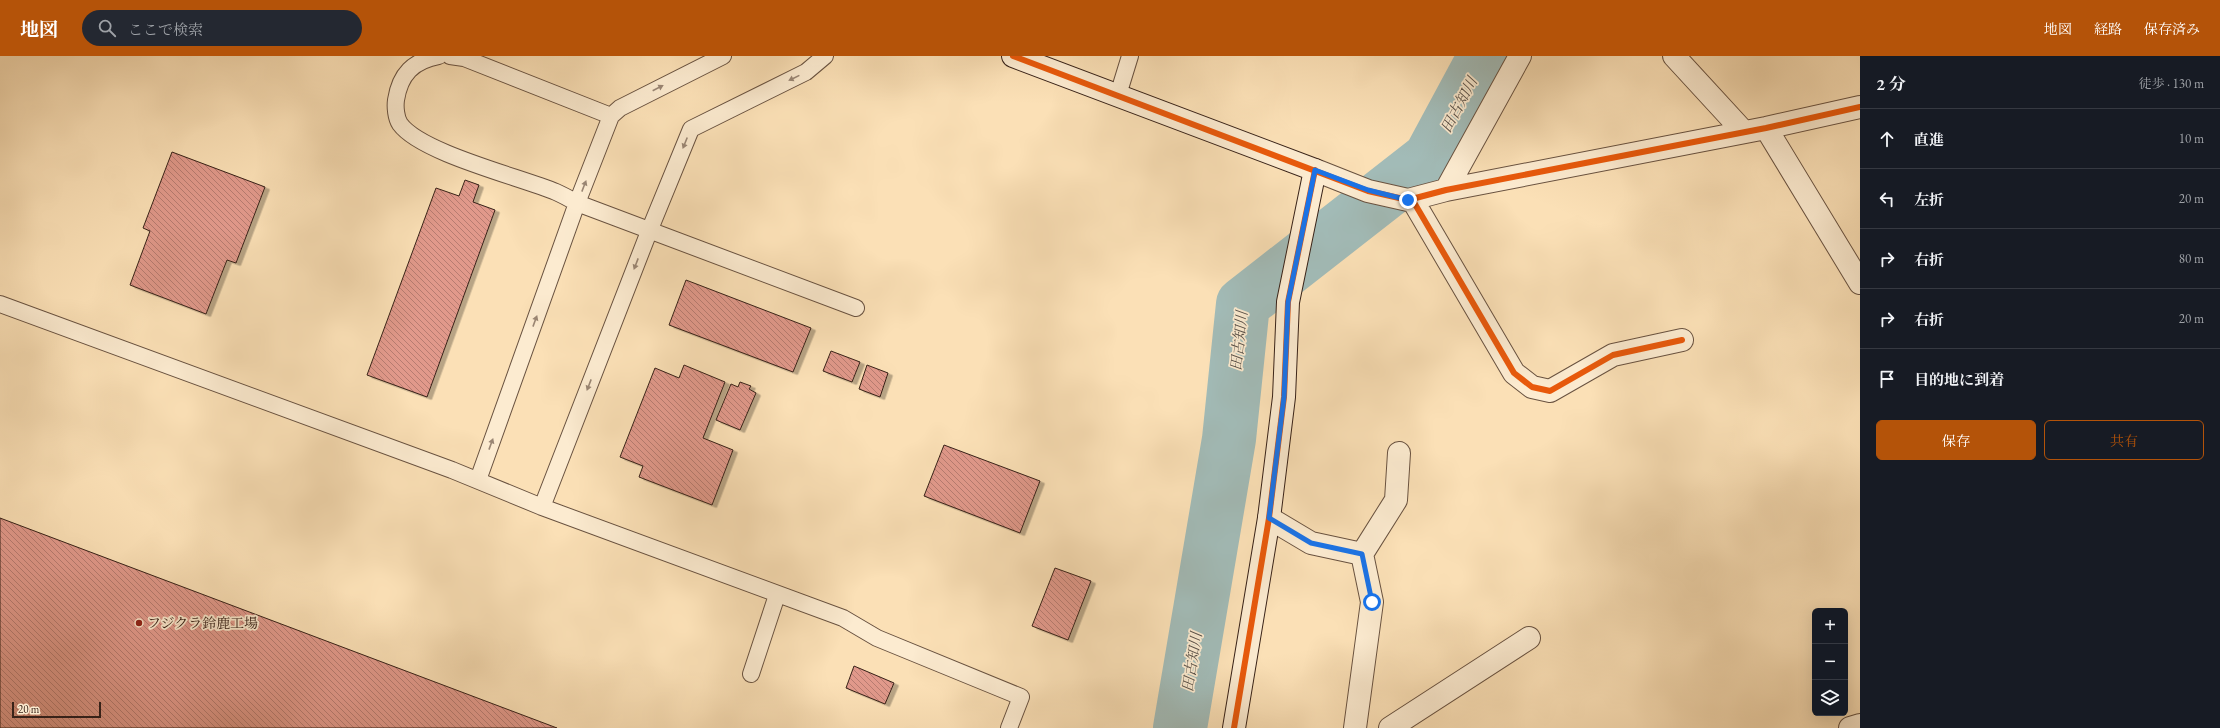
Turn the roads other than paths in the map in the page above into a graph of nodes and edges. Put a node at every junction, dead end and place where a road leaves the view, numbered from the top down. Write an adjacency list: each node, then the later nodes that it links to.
1 (439, 56): 17 (lane)
2 (450, 56): 11 (lane)
3 (723, 56): 11 (lane, one-way to 3)
4 (825, 56): 18 (lane, one-way to 18)
5 (1013, 56): 9 (street)
6 (1130, 56): 9 (lane)
7 (1520, 56): 15 (street)
8 (1674, 56): 13 (street)
9 (1118, 95): 14 (street)
10 (1860, 107): 12 (street)
11 (611, 116): 17 (lane, one-way to 11)
12 (1766, 128): 13 (street); 19 (street)
13 (1743, 131): 15 (street)
14 (1315, 170): 16 (street); 26 (street)
15 (1446, 190): 16 (street)
16 (1410, 199): 22 (street)
17 (577, 203): 18 (lane); 24 (lane, one-way to 17)
18 (650, 229): 21 (lane); 25 (lane, one-way to 25)
19 (1860, 283)
20 (0, 304): 24 (lane)
21 (856, 308)
22 (1682, 340)
23 (1399, 453): 27 (street)
24 (478, 480): 25 (lane)
25 (542, 507): 28 (lane)
26 (1269, 518): 27 (street); 33 (street)
27 (1362, 554): 34 (street)
28 (777, 595): 30 (lane); 32 (lane)
29 (1529, 638): 35 (street)
30 (751, 674)
31 (1860, 725): 36 (street)
32 (1009, 728)
33 (1234, 728)
34 (1355, 728)
35 (1390, 728)
36 (1850, 728)

